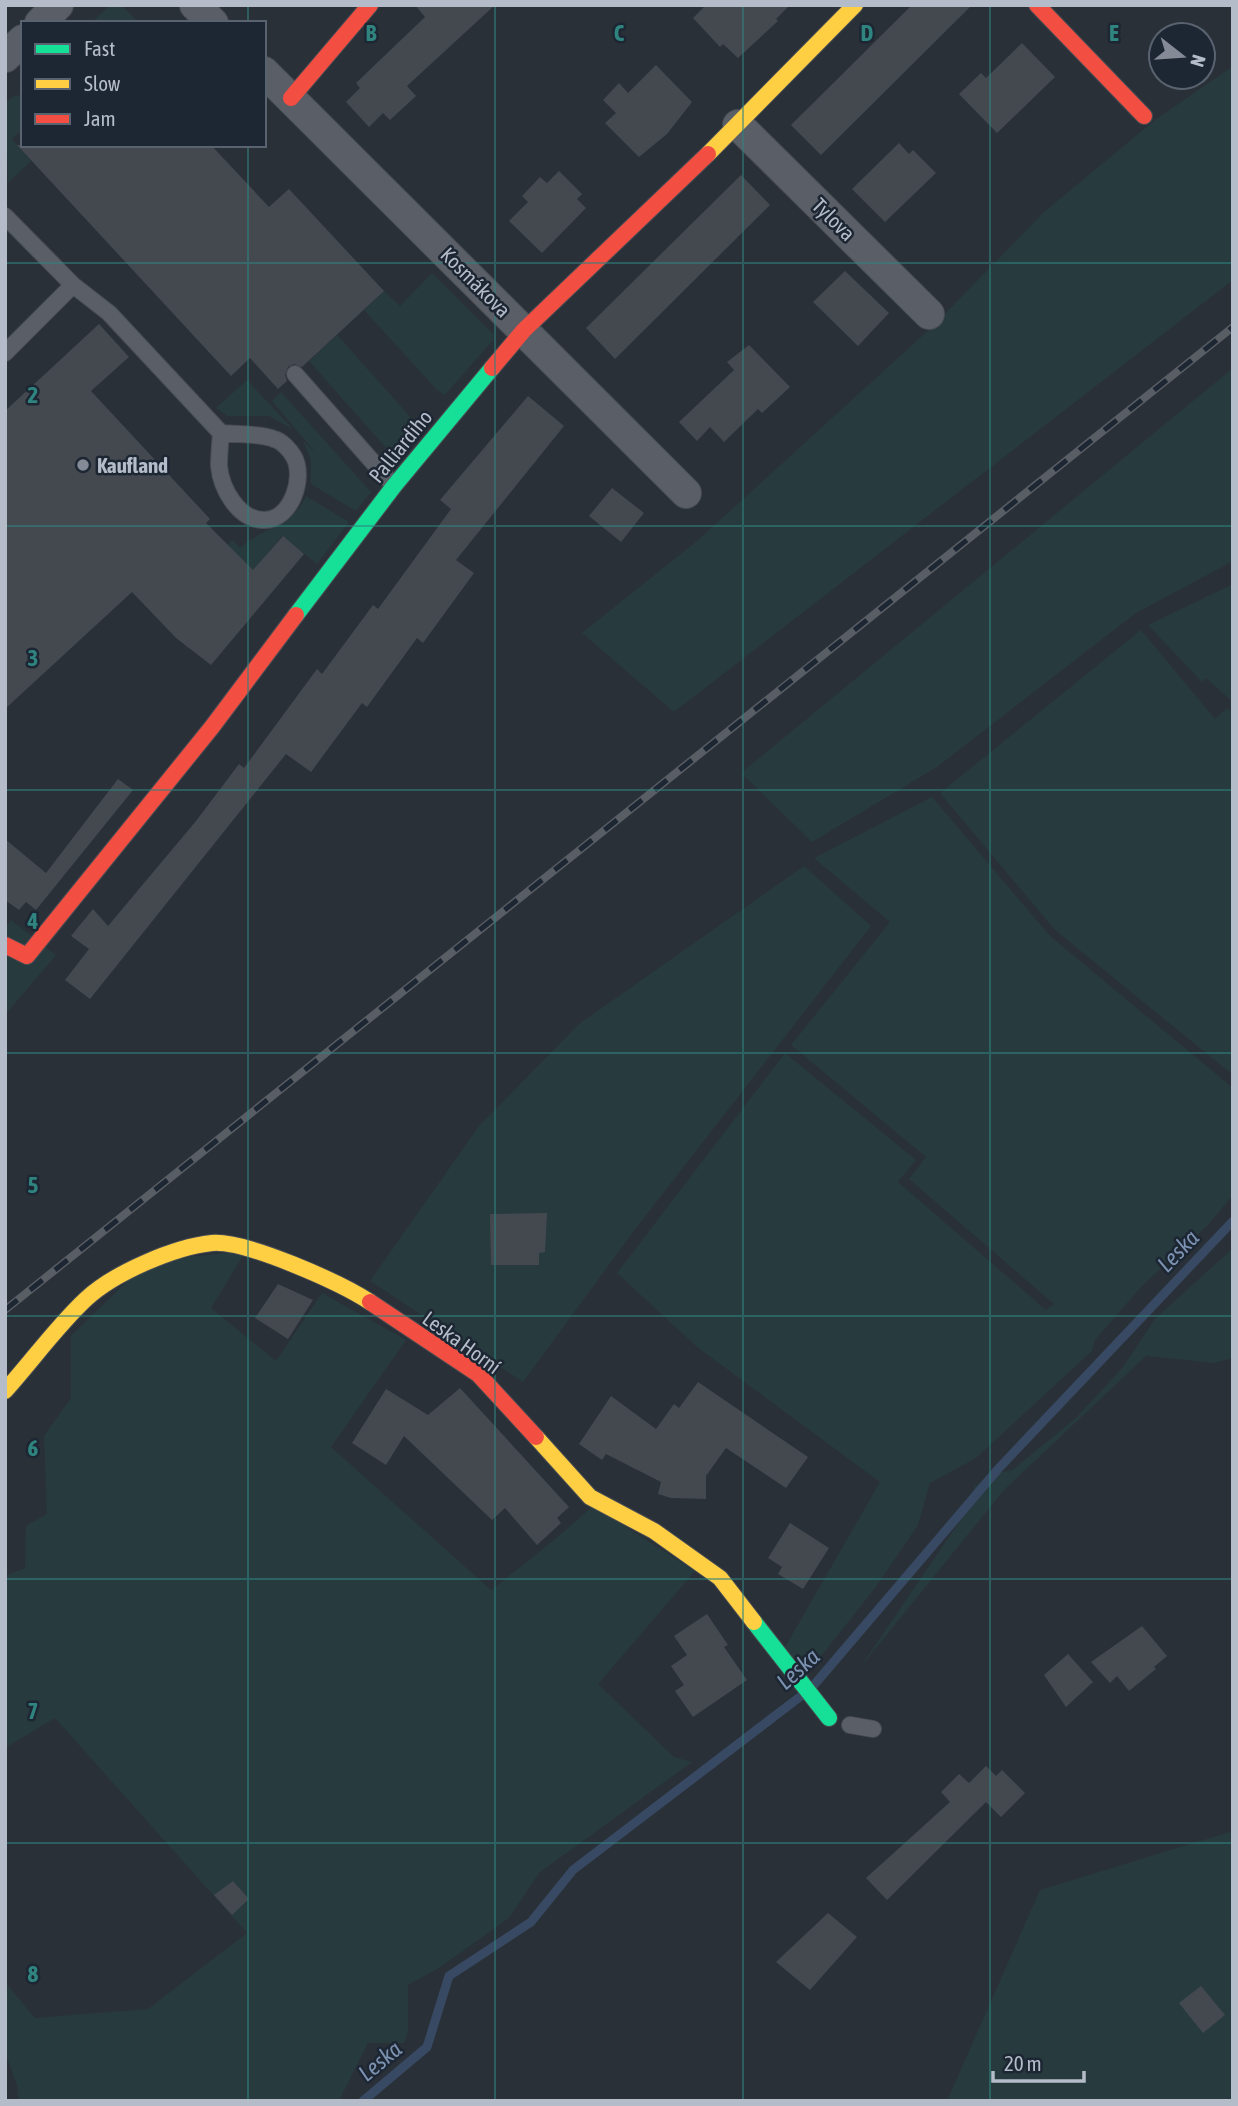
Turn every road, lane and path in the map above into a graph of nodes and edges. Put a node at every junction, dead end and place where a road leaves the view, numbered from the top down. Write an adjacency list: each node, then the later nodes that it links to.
1 (58, 5): 6 (street)
2 (195, 5): 7 (street)
3 (370, 5): 11 (street)
4 (856, 5): 13 (street, Palliardiho)
5 (1037, 5): 12 (street)
6 (42, 21)
7 (211, 21)
8 (21, 42): 9 (street)
9 (5, 57)
10 (266, 74): 11 (street, Kosmákova)
11 (290, 98): 17 (street, Kosmákova)
12 (1144, 116)
13 (738, 125): 16 (street, Tylova); 17 (street, Palliardiho)
14 (5, 216): 15 (lane)
15 (73, 285): 18 (lane); 20 (lane)
16 (929, 314)
17 (524, 330): 21 (street, Palliardiho); 22 (street, Kosmákova)
18 (5, 353)
19 (295, 374): 21 (lane)
20 (221, 433): 20 (lane)
21 (394, 486): 23 (street, Palliardiho)
22 (686, 493)
23 (5, 945)
24 (5, 1391): 25 (street, Leska Horní)
25 (829, 1718)
26 (850, 1725): 27 (lane)
27 (873, 1729)

